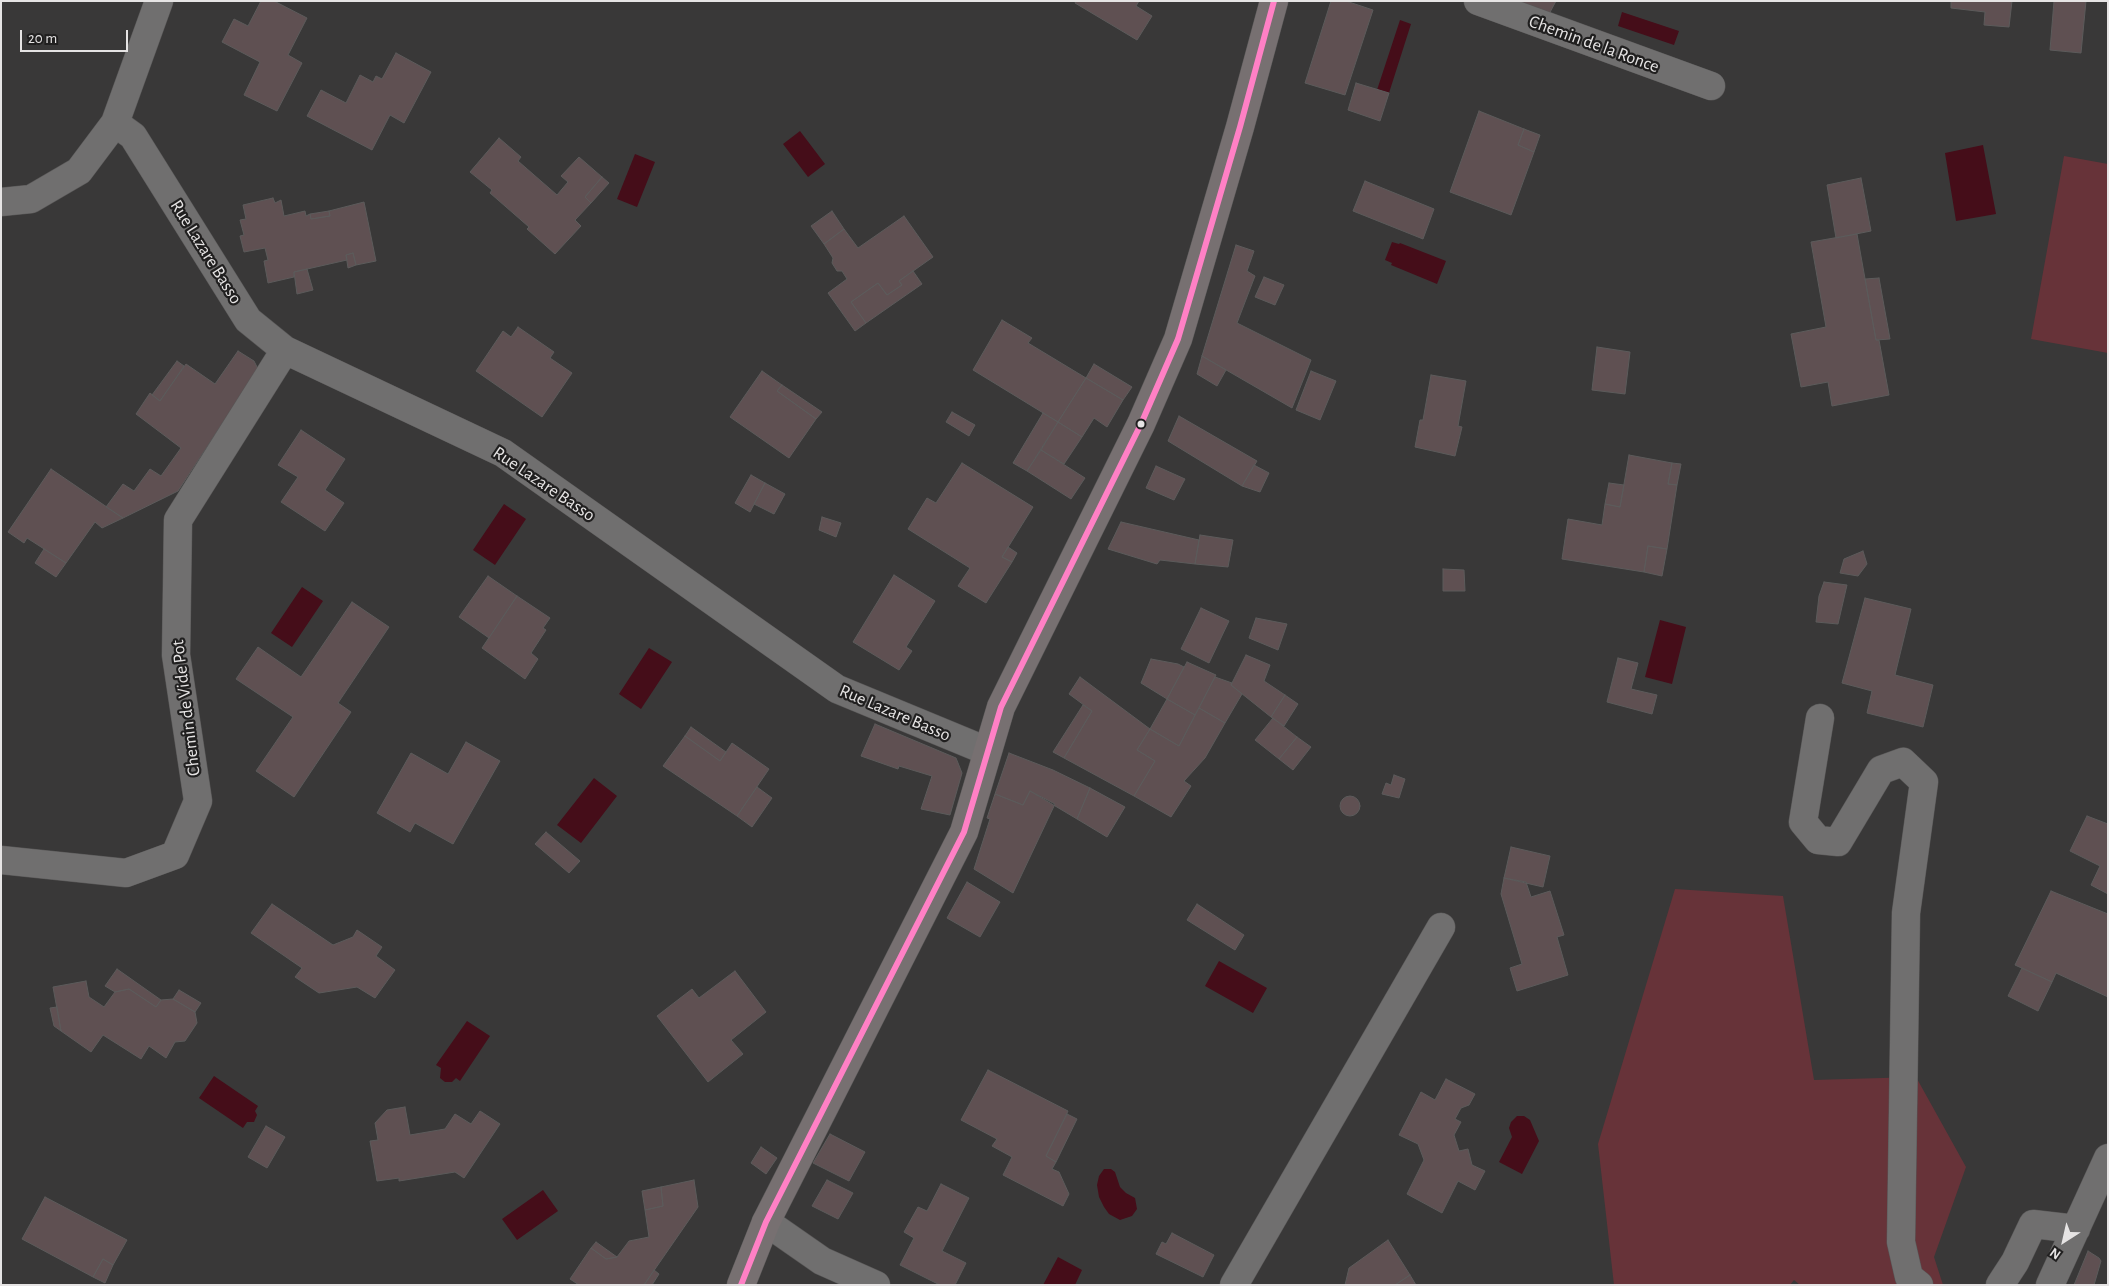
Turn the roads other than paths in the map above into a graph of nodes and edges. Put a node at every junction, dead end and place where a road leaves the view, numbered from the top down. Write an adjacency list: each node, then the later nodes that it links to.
1 (159, 1): 5 (street)
2 (1274, 1): 9 (main road)
3 (1478, 1): 4 (street, Chemin de la Ronce)
4 (1711, 86)
5 (115, 123): 6 (street); 7 (street, Rue Lazare Basso)
6 (1, 202)
7 (285, 350): 9 (street, Rue Lazare Basso); 10 (street, Chemin de Vide Pot)
8 (1820, 718): 18 (street)
9 (987, 751): 13 (main road)
10 (1, 860)
11 (1440, 927): 17 (street)
12 (2108, 1158): 14 (street)
13 (766, 1222): 15 (main road); 16 (street)
14 (2076, 1229): 19 (street); 20 (street)
15 (741, 1285)
16 (876, 1285)
17 (1234, 1285)
18 (1919, 1285)
19 (2000, 1285)
20 (2050, 1285)

